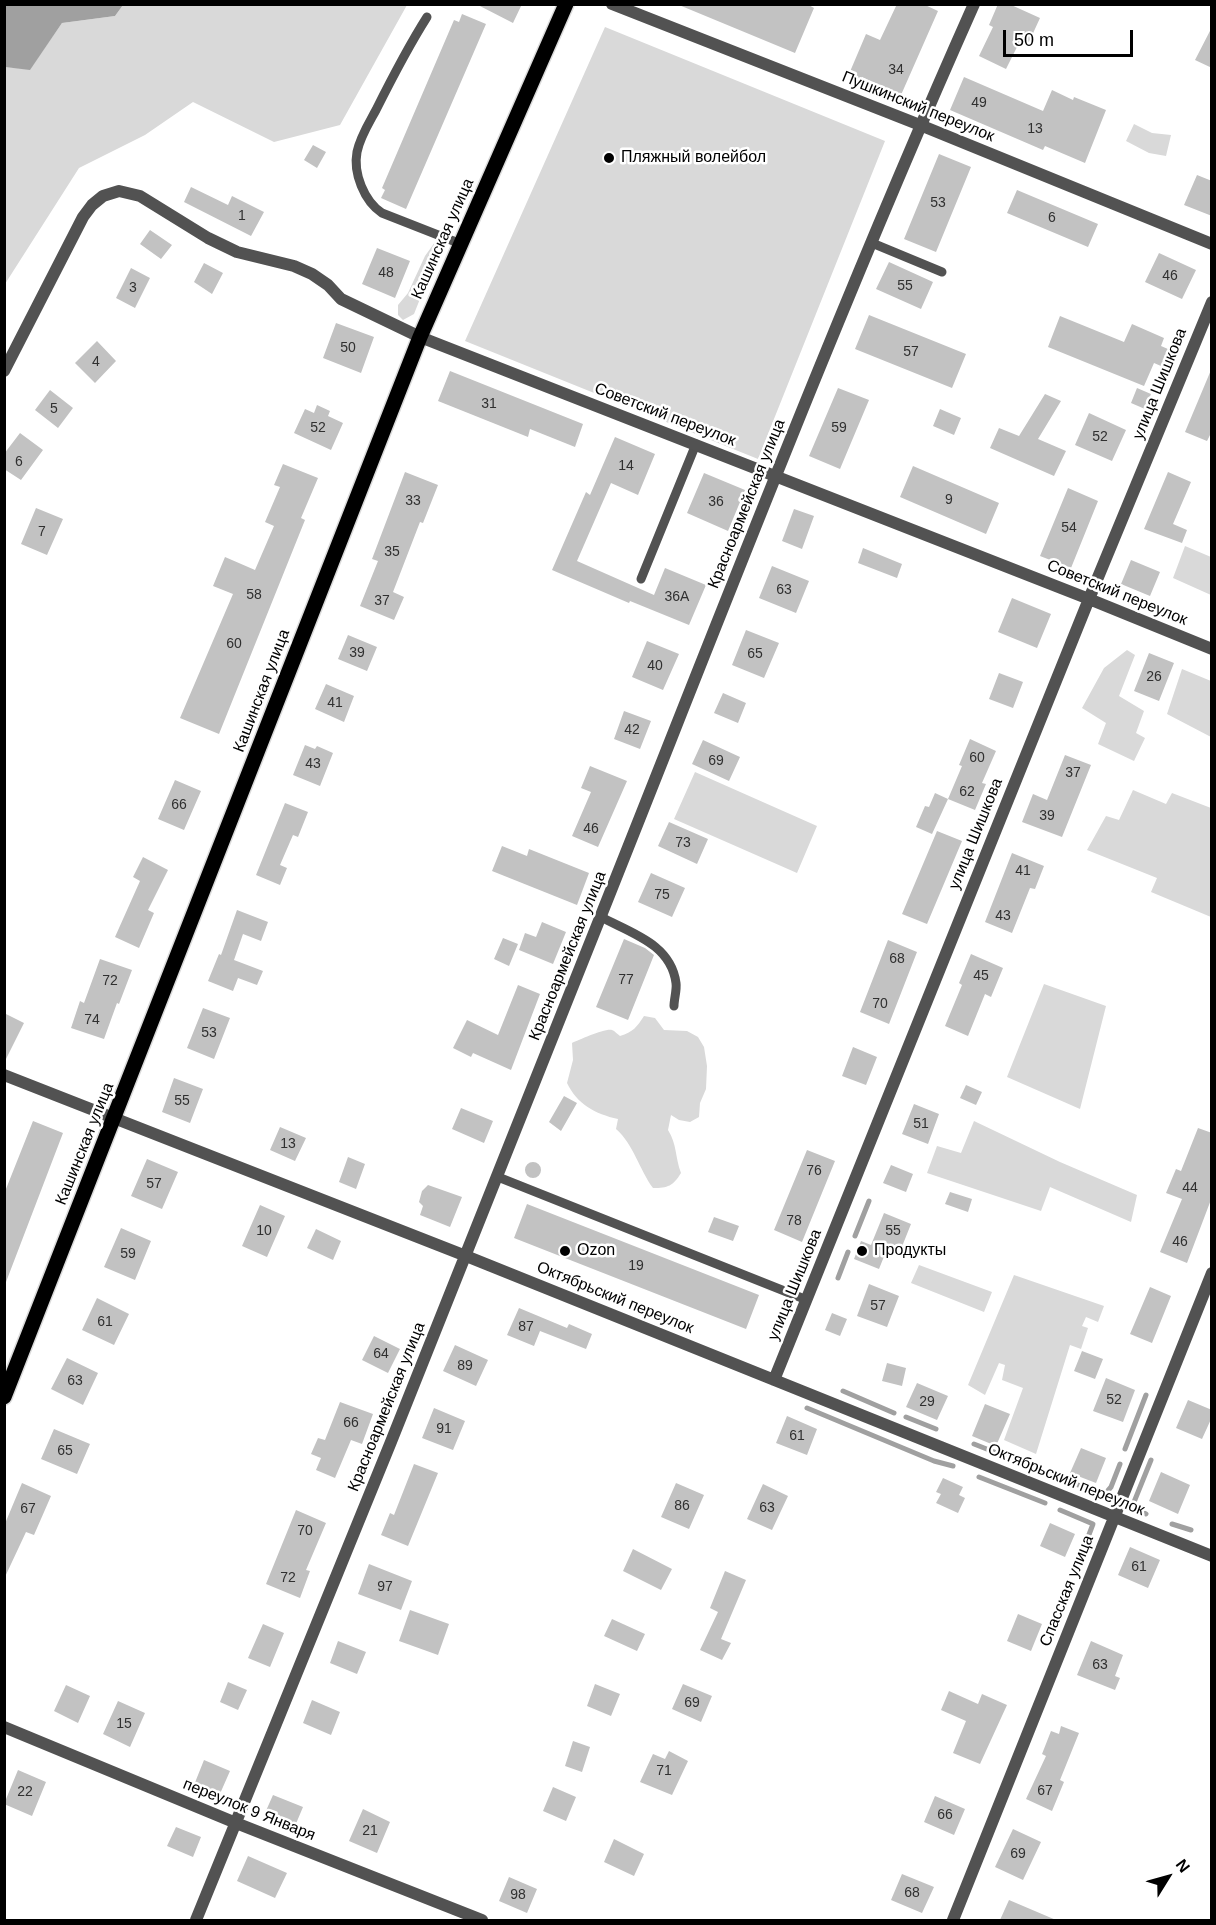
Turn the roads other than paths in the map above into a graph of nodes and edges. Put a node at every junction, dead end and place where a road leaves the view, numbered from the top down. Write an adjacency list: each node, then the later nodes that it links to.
1 (566, 4): 7 (main road, Кашинская улица)
2 (612, 4): 5 (street, Пушкинский переулок)
3 (974, 4): 5 (street, Красноармейская улица)
4 (428, 17): 7 (lane)
5 (920, 125): 6 (street, Красноармейская улица); 8 (street, Пушкинский переулок)
6 (872, 243): 9 (lane); 14 (street, Красноармейская улица)
7 (460, 244): 11 (main road, Кашинская улица)
8 (1212, 244)
9 (942, 272)
10 (1212, 302): 16 (street, улица Шишкова)
11 (420, 337): 12 (street, Советский переулок); 13 (street, Советский переулок); 21 (main road, Кашинская улица)
12 (4, 371)
13 (696, 444): 14 (street, Советский переулок); 15 (lane)
14 (776, 476): 16 (street, Советский переулок); 18 (street, Красноармейская улица)
15 (641, 579)
16 (1089, 599): 17 (street, Советский переулок); 25 (street, улица Шишкова)
17 (1212, 649)
18 (601, 917): 19 (lane); 22 (street, Красноармейская улица)
19 (674, 1006)
20 (4, 1075): 21 (street, Октябрьский переулок)
21 (115, 1118): 23 (street, Октябрьский переулок); 27 (main road, Кашинская улица)
22 (498, 1177): 23 (street, Красноармейская улица); 25 (lane)
23 (466, 1256): 26 (street, Октябрьский переулок); 31 (street, Красноармейская улица)
24 (1212, 1273): 28 (street, Спасская улица)
25 (807, 1300): 26 (street, улица Шишкова)
26 (774, 1380): 28 (street, Октябрьский переулок)
27 (4, 1397)
28 (1113, 1518): 29 (street, Октябрьский переулок); 34 (street, Спасская улица)
29 (1212, 1556)
30 (4, 1727): 31 (street, переулок 9 Января)
31 (236, 1823): 32 (street, Красноармейская улица); 33 (street, переулок 9 Января)
32 (196, 1920)
33 (482, 1920)
34 (953, 1920)

